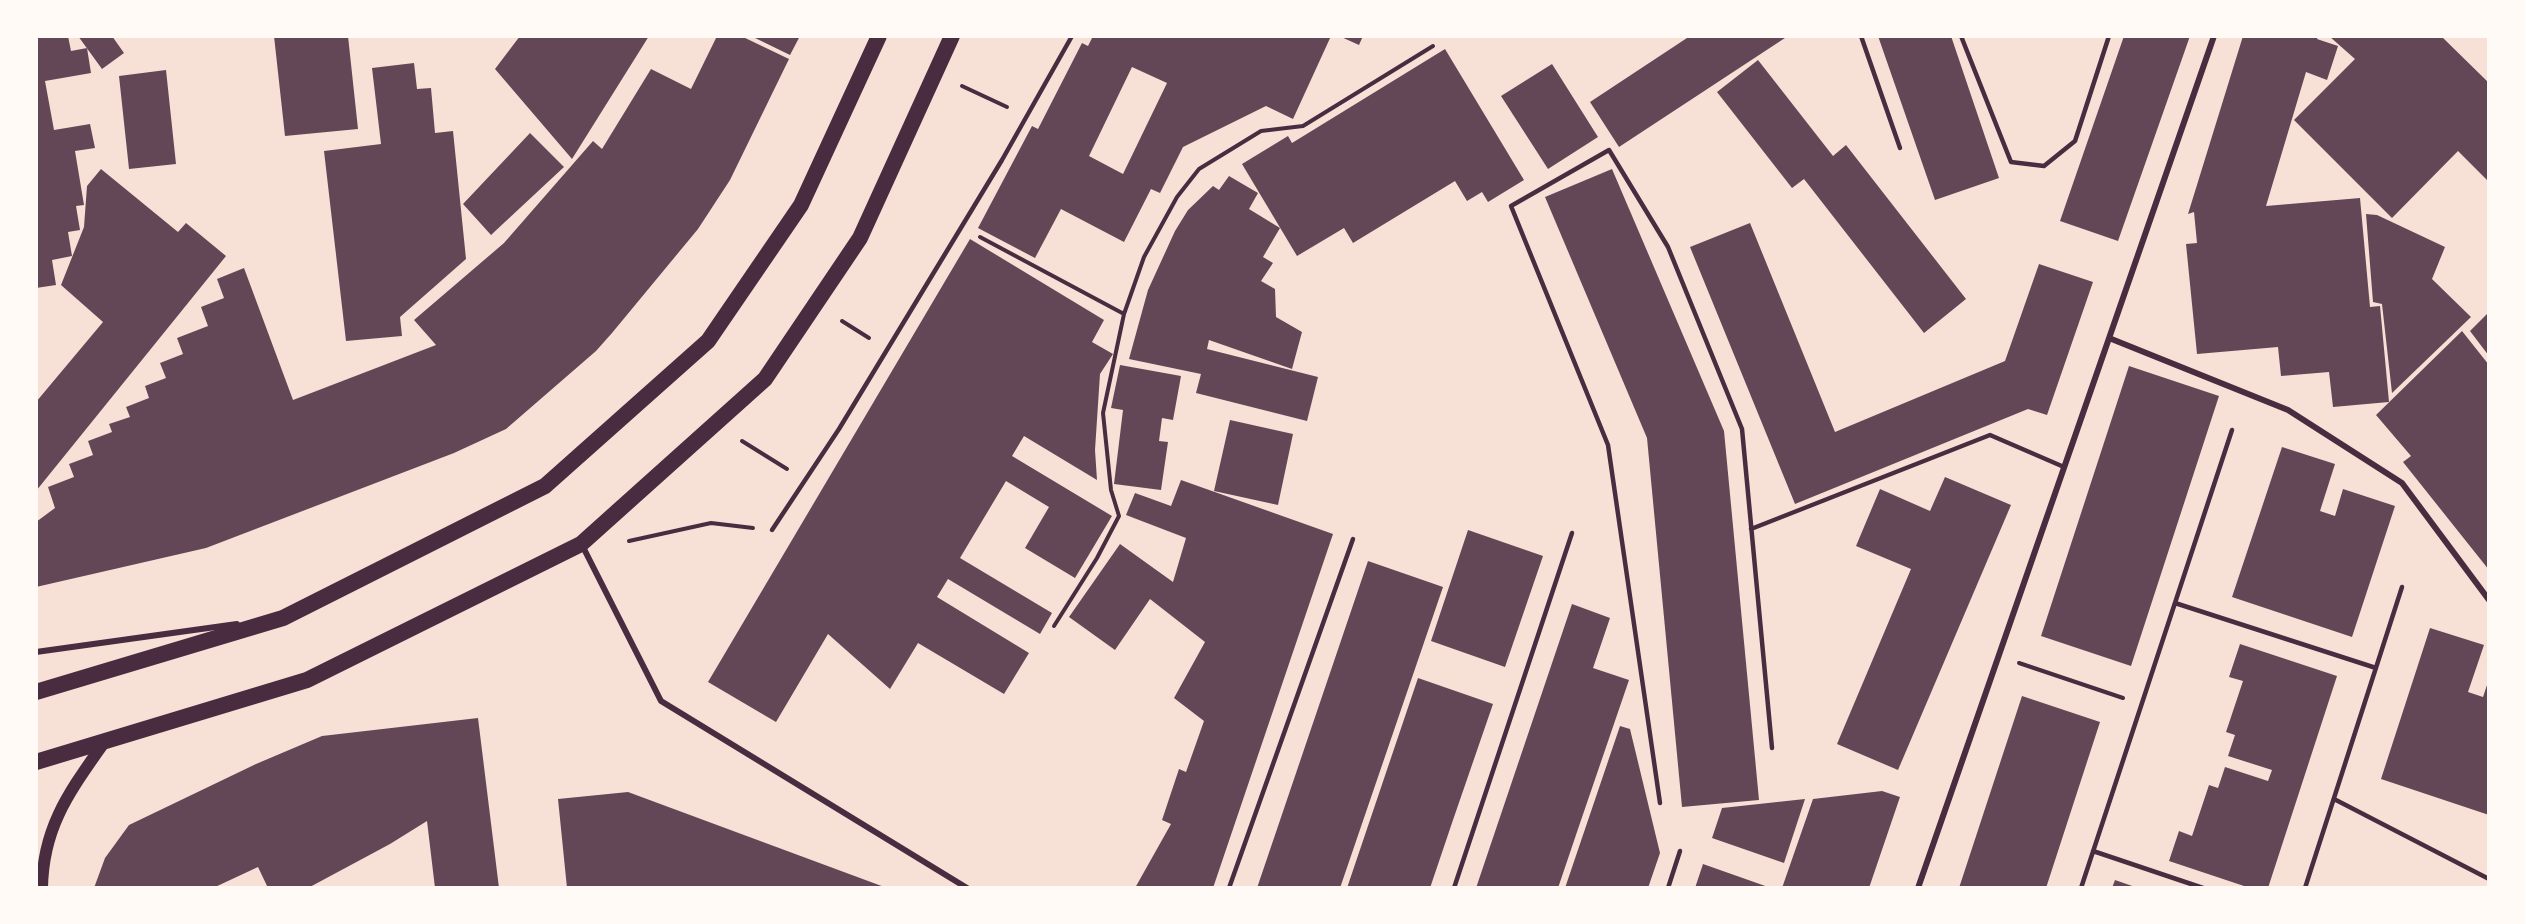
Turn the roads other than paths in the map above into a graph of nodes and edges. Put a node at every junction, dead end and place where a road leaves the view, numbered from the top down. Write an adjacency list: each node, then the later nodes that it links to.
1 (879, 36): 20 (highway)
2 (952, 36): 16 (highway)
3 (1072, 36): 13 (lane)
4 (1861, 36): 8 (lane)
5 (1961, 36): 6 (lane)
6 (2109, 36)
7 (2214, 36): 9 (street)
8 (1900, 148)
9 (2109, 338): 11 (street); 18 (street)
10 (2232, 430): 19 (lane)
11 (2064, 467): 12 (lane); 37 (street)
12 (1751, 528): 25 (lane); 28 (lane)
13 (772, 530)
14 (1572, 533): 35 (lane)
15 (1353, 539): 34 (lane)
16 (581, 544): 24 (highway); 33 (street)
17 (2402, 587): 22 (lane)
18 (2489, 600)
19 (2175, 603): 22 (lane); 30 (lane)
20 (283, 618): 21 (street); 23 (highway)
21 (36, 652)
22 (2376, 668): 27 (lane)
23 (36, 692)
24 (105, 741): 26 (highway); 32 (main road)
25 (1772, 748)
26 (36, 762)
27 (2334, 799): 31 (lane); 40 (lane)
28 (1660, 803)
29 (1680, 851): 36 (lane)
30 (2093, 851): 38 (lane); 39 (lane)
31 (2489, 879)
32 (42, 888)
33 (967, 888)
34 (1229, 888)
35 (1454, 888)
36 (1668, 888)
37 (1918, 888)
38 (2081, 888)
39 (2203, 888)
40 (2305, 888)

